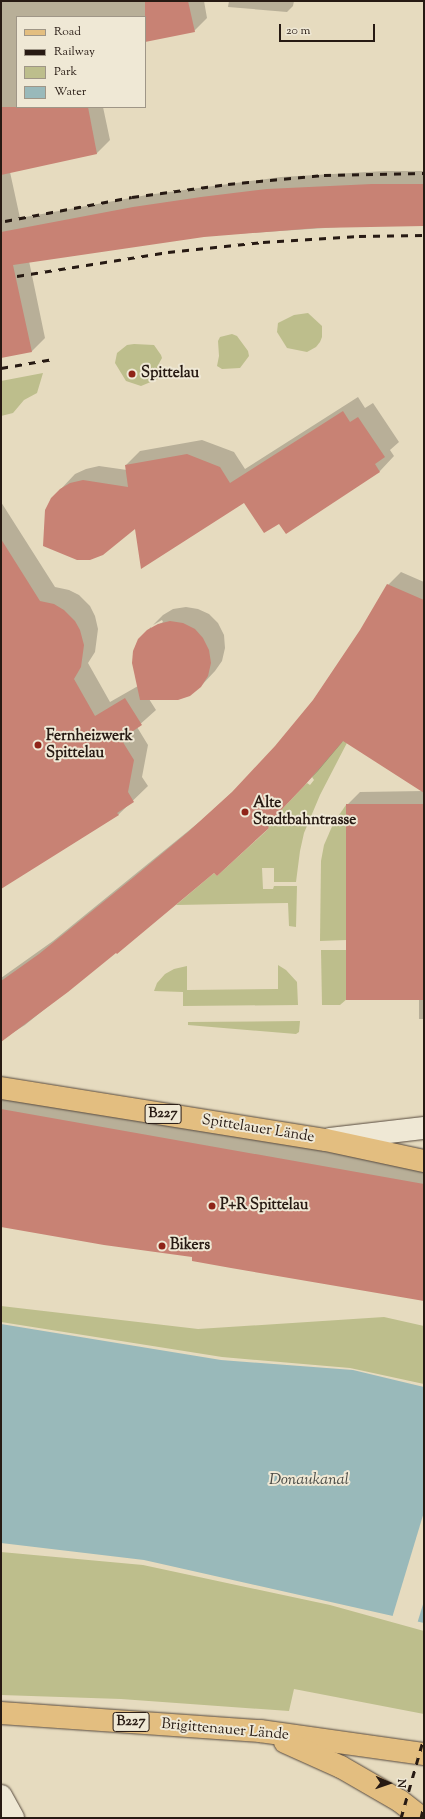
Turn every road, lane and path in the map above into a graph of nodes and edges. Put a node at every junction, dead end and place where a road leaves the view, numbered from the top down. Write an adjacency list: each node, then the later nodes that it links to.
1 (1, 1088): 3 (main road, Spittelauer Lände / B227)
2 (424, 1128): 3 (street)
3 (326, 1140): 4 (main road, B227)
4 (424, 1161)
5 (1, 1713): 6 (main road, Brigittenauer Lände / B227)
6 (260, 1731): 7 (main road, Brigittenauer Lände / B227); 10 (main road)
7 (424, 1754)
8 (1, 1796): 9 (street)
9 (13, 1818)
10 (422, 1818)

